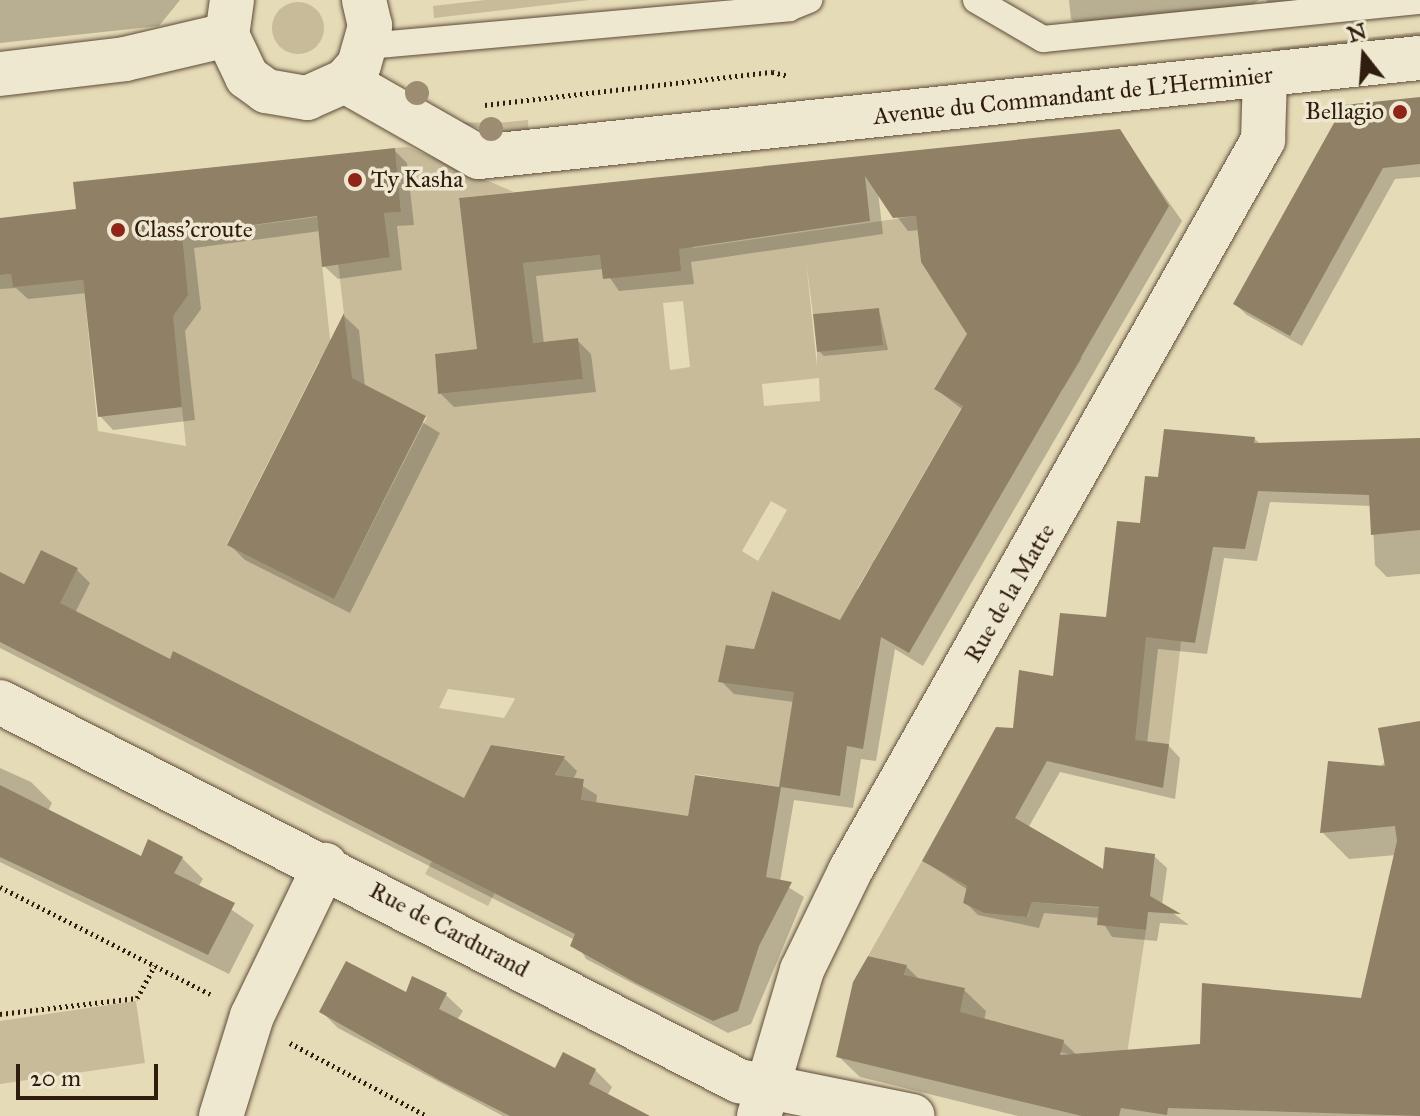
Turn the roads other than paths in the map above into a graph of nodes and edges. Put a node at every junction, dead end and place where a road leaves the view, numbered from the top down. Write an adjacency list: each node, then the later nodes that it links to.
1 (364, 0): 7 (street)
2 (809, 0): 7 (lane)
3 (976, 0): 4 (lane)
4 (1420, 1)
5 (230, 18): 7 (street); 8 (street)
6 (1420, 58): 9 (street, Avenue du Commandant de L'Herminier)
7 (356, 64): 9 (street, Avenue du Commandant de L'Herminier)
8 (0, 74)
9 (1265, 75): 12 (street, Rue de la Matte)
10 (0, 702): 11 (street, Rue de Cardurand)
11 (325, 865): 12 (street, Rue de Cardurand); 13 (street)
12 (764, 1101): 14 (street, Rue de Cardurand)
13 (221, 1116)
14 (912, 1116)

